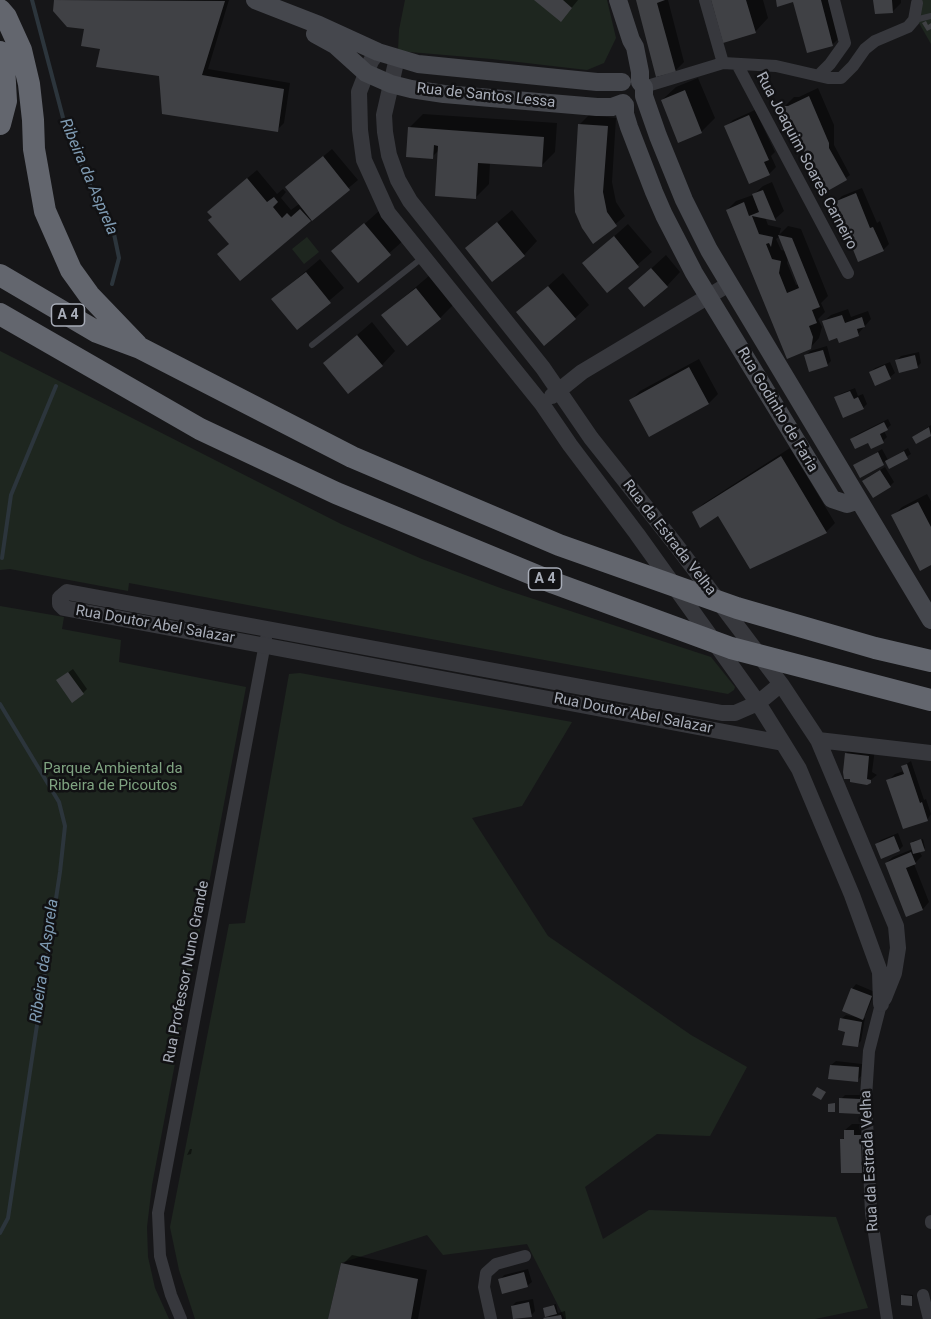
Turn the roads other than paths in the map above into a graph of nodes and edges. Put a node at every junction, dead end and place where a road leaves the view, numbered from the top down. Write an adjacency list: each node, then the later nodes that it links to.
1 (255, 0): 8 (main road, Rua de Santos Lessa)
2 (618, 0): 18 (main road, Rua Godinho de Faria)
3 (705, 0): 13 (street)
4 (834, 0): 16 (street)
5 (917, 3): 9 (street)
6 (0, 10): 29 (highway)
7 (931, 16): 9 (lane)
8 (299, 18): 11 (main road, Rua de Santos Lessa); 15 (main road, Rua de Santos Lessa)
9 (914, 20): 16 (street)
10 (0, 52): 20 (highway)
11 (378, 52): 12 (main road, Rua de Santos Lessa); 15 (street, Rua da Estrada Velha)
12 (397, 58): 17 (street, Rua da Estrada Velha); 18 (main road, Rua de Santos Lessa)
13 (723, 63): 14 (street); 18 (street)
14 (737, 64): 16 (street); 23 (street, Rua Joaquim Soares Carneiro)
15 (366, 73): 17 (main road, Rua de Santos Lessa); 22 (street, Rua da Estrada Velha)
16 (819, 75)
17 (392, 84): 19 (main road, Rua de Santos Lessa); 21 (street, Rua da Estrada Velha)
18 (635, 85): 19 (main road, Rua Godinho de Faria); 25 (main road, Rua Godinho de Faria)
19 (624, 104): 26 (main road, Rua Godinho de Faria)
20 (0, 124)
21 (448, 249): 22 (street); 30 (street, Rua da Estrada Velha)
22 (426, 261): 28 (lane); 31 (street, Rua da Estrada Velha)
23 (848, 273)
24 (0, 275): 29 (highway, A 4)
25 (729, 284): 26 (street); 32 (main road, Rua Godinho de Faria)
26 (708, 296): 30 (street); 32 (main road, Rua Godinho de Faria)
27 (0, 314): 38 (highway, A 4)
28 (312, 345)
29 (140, 348): 35 (highway, A 4)
30 (559, 390): 31 (street); 36 (street, Rua da Estrada Velha)
31 (542, 404): 37 (street, Rua da Estrada Velha)
32 (859, 500): 33 (main road, Rua Godinho de Faria)
33 (931, 620)
34 (266, 637): 34 (street, Rua Doutor Abel Salazar); 37 (street, Rua Doutor Abel Salazar); 40 (street, Rua Doutor Abel Salazar); 47 (street, Rua Professor Nuno Grande)
35 (931, 661)
36 (781, 684): 37 (street); 39 (street, Rua da Estrada Velha)
37 (757, 697): 40 (street, Rua da Estrada Velha)
38 (931, 700)
39 (818, 740): 41 (street); 42 (street, Rua da Estrada Velha)
40 (783, 743): 43 (street, Rua da Estrada Velha)
41 (931, 753)
42 (843, 805): 43 (street); 44 (street, Rua da Estrada Velha)
43 (818, 814): 44 (street, Rua da Estrada Velha)
44 (881, 1004): 49 (street, Rua da Estrada Velha)
45 (525, 1256): 48 (street)
46 (922, 1295): 50 (street)
47 (181, 1319)
48 (491, 1319)
49 (887, 1319)
50 (929, 1319)

